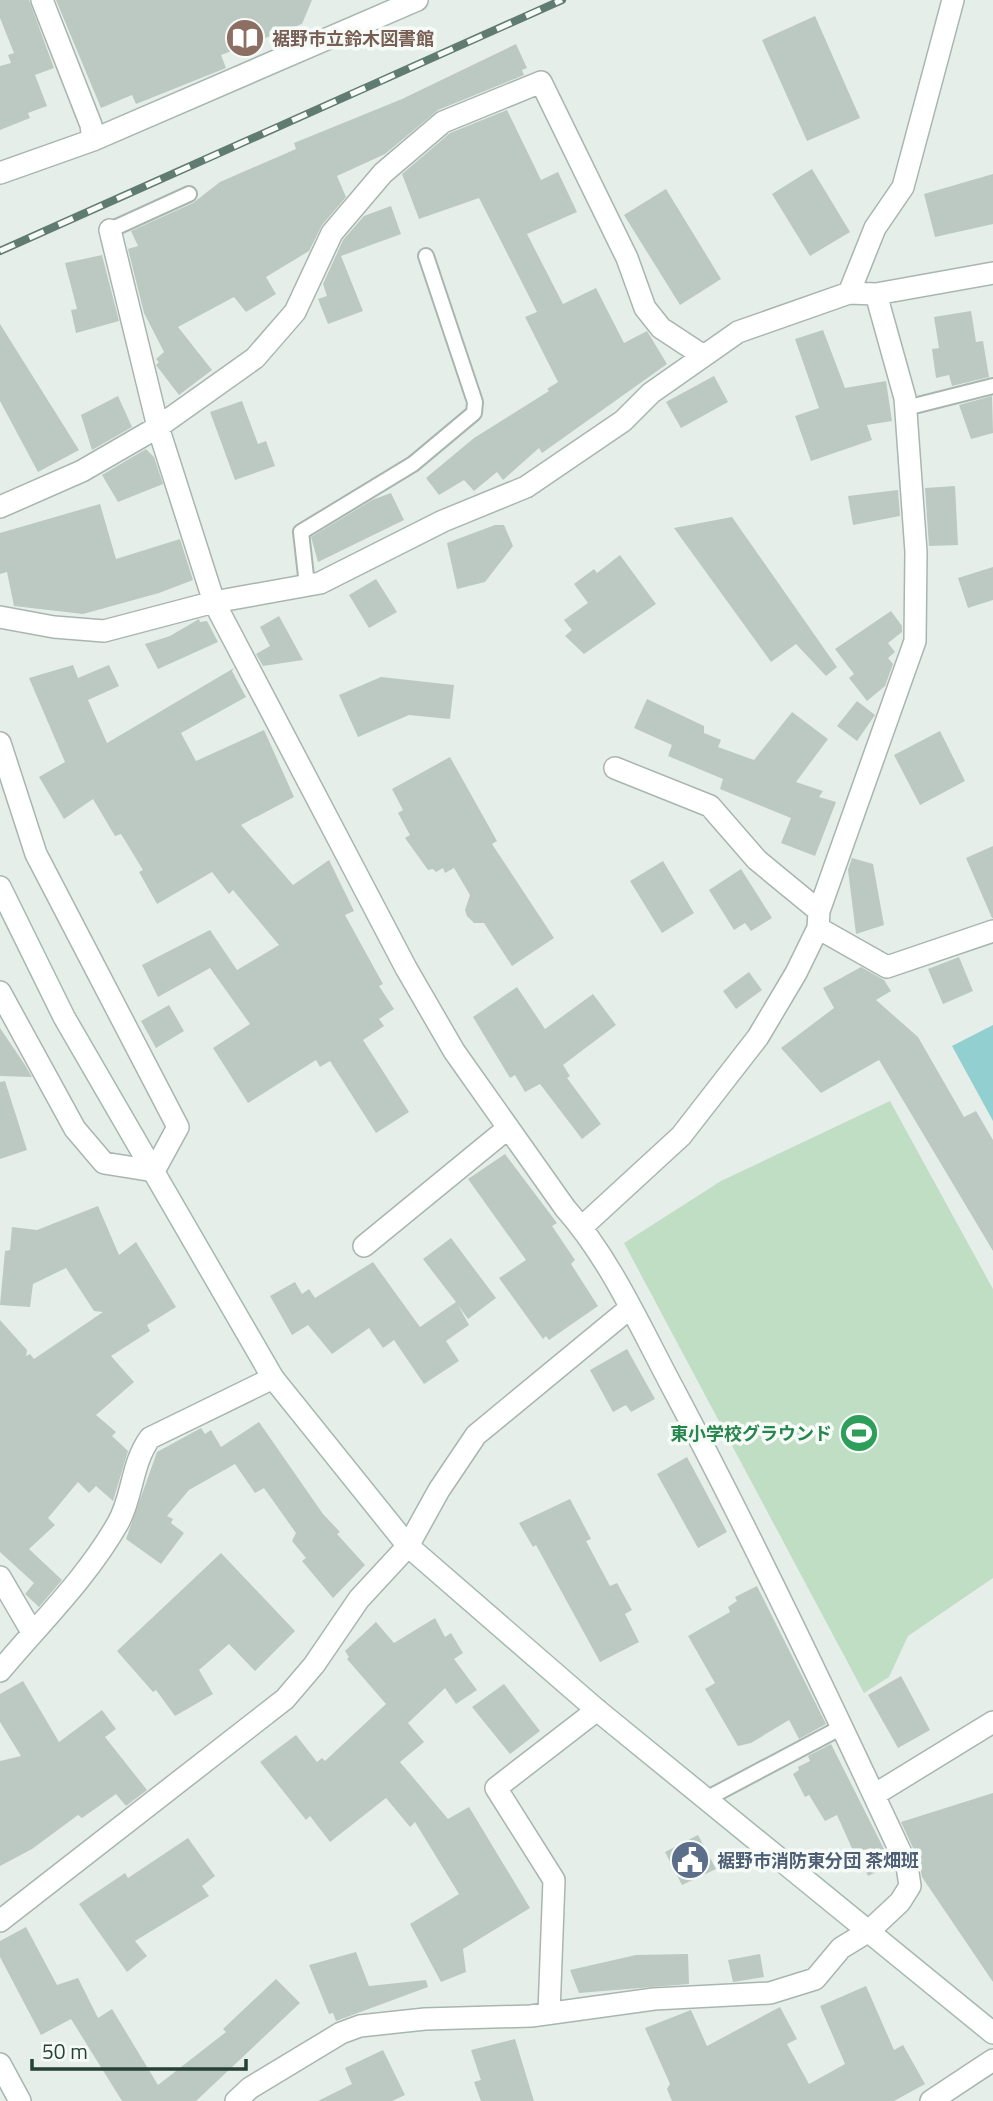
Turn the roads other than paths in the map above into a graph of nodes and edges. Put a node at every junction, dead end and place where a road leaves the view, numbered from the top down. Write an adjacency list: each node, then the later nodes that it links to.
1 (42, 0): 4 (street)
2 (417, 0): 4 (street)
3 (953, 0): 10 (street)
4 (93, 140): 5 (street)
5 (0, 173)
6 (189, 194): 7 (lane)
7 (110, 230): 15 (street)
8 (426, 256): 17 (lane)
9 (993, 273): 11 (street)
10 (849, 293): 11 (street); 12 (street)
11 (876, 293): 14 (street)
12 (702, 355): 15 (street); 17 (street)
13 (993, 386): 14 (lane)
14 (906, 408): 23 (street)
15 (158, 427): 16 (street); 18 (street)
16 (0, 507)
17 (307, 585): 18 (street)
18 (214, 602): 19 (street); 26 (street)
19 (0, 617)
20 (2, 751): 27 (street)
21 (615, 768): 23 (street)
22 (4, 896): 27 (street)
23 (818, 919): 24 (street); 28 (street)
24 (993, 932)
25 (0, 992): 27 (street)
26 (508, 1128): 28 (street); 29 (street)
27 (154, 1171): 31 (street)
28 (582, 1227): 30 (street)
29 (364, 1246)
30 (630, 1308): 32 (street); 38 (street)
31 (274, 1378): 32 (street); 34 (street)
32 (408, 1546): 36 (street); 41 (street)
33 (0, 1577): 34 (street)
34 (32, 1632): 35 (street)
35 (0, 1671)
36 (597, 1710): 40 (street); 43 (street)
37 (993, 1722): 39 (street)
38 (842, 1727): 39 (street); 40 (lane)
39 (874, 1795): 42 (street)
40 (706, 1799): 42 (street)
41 (0, 1921)
42 (870, 1931): 43 (street); 44 (street)
43 (549, 2013): 48 (street)
44 (993, 2033)
45 (993, 2060): 49 (street)
46 (0, 2064): 47 (street)
47 (20, 2101)
48 (236, 2101)
49 (931, 2101)

